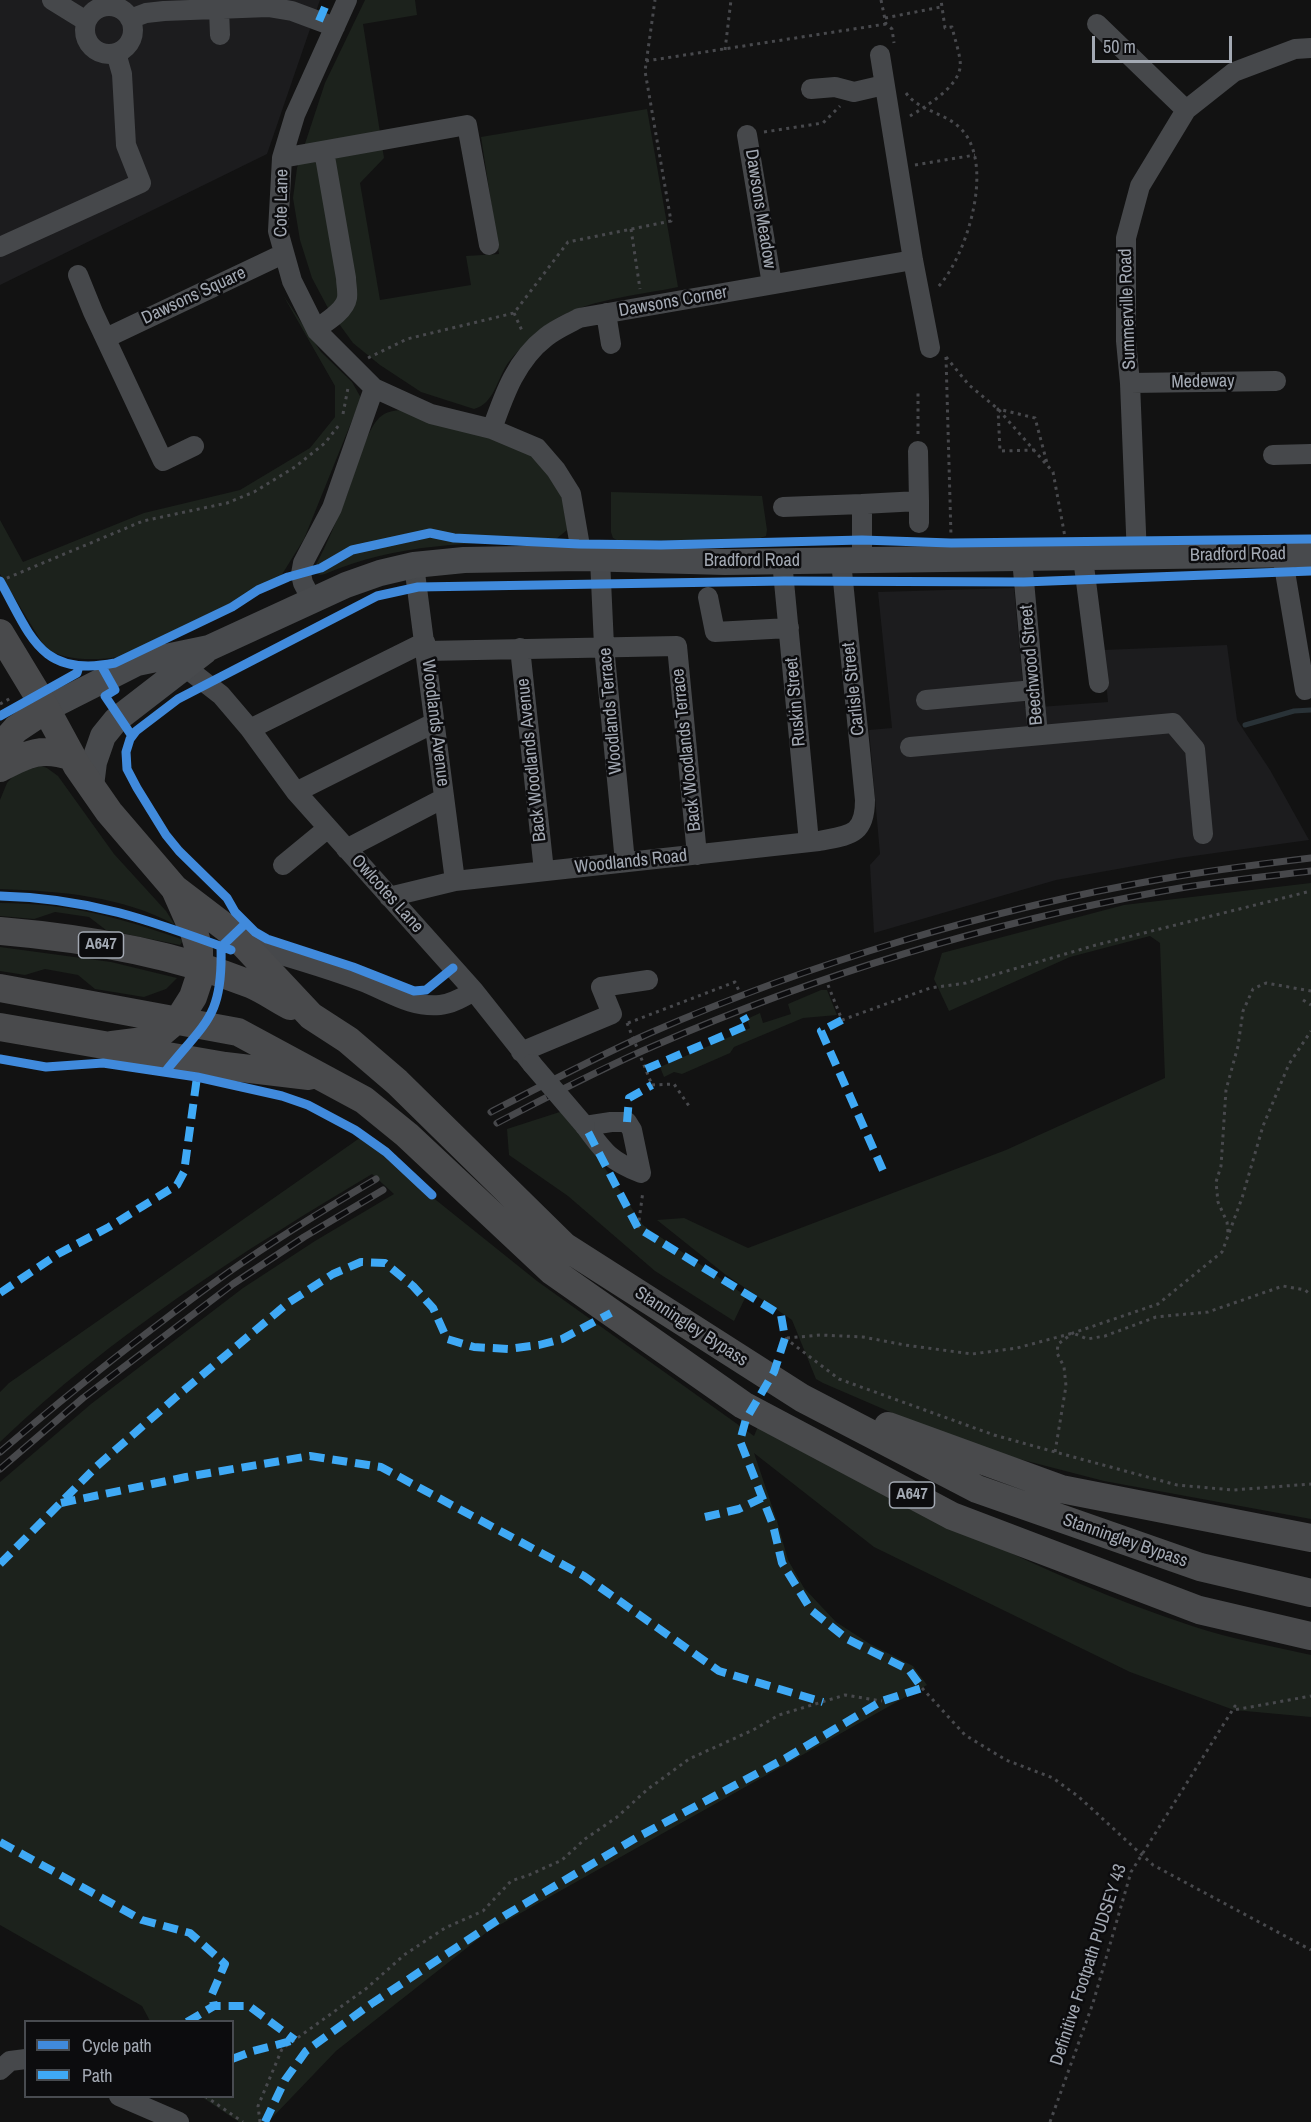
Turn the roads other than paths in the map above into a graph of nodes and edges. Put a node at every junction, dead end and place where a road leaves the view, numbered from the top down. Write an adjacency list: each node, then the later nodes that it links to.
1 (52, 0): 6 (street)
2 (347, 0): 8 (street, Cote Lane)
3 (267, 3): 4 (street); 8 (street)
4 (219, 9): 5 (street); 9 (street)
5 (130, 19): 6 (street); 11 (street)
6 (86, 21): 11 (street)
7 (1097, 24): 15 (street)
8 (335, 27): 18 (street, Cote Lane)
9 (220, 35)
10 (1311, 48): 15 (street, Summerville Road)
11 (116, 53): 20 (street)
12 (888, 53): 13 (street)
13 (884, 85): 14 (street); 22 (street)
14 (811, 89)
15 (1186, 110): 31 (street, Summerville Road)
16 (747, 135): 24 (street, Dawsons Meadow)
17 (324, 151): 18 (street); 19 (street); 26 (street)
18 (282, 158): 21 (street, Cote Lane)
19 (489, 244)
20 (0, 247)
21 (283, 254): 26 (street, Cote Lane); 27 (street, Dawsons Square)
22 (912, 260): 24 (street, Dawsons Corner); 29 (street)
23 (78, 275): 27 (street)
24 (772, 284): 25 (street, Dawsons Corner)
25 (606, 314): 28 (street); 33 (street, Dawsons Corner)
26 (316, 328): 32 (street, Cote Lane)
27 (106, 338): 34 (street)
28 (611, 344)
29 (938, 353)
30 (1276, 381): 31 (street, Medeway)
31 (1130, 383): 44 (street, Summerville Road)
32 (374, 388): 33 (street, Cote Lane); 52 (street)
33 (492, 429): 46 (street, Cote Lane)
34 (194, 446)
35 (918, 451): 38 (street)
36 (1311, 454): 37 (street)
37 (1273, 455)
38 (919, 501): 39 (street); 41 (street)
39 (862, 504): 40 (street); 49 (street, Carlisle Street)
40 (783, 507)
41 (919, 523)
42 (1282, 554): 43 (main road, Bradford Road); 44 (main road, Bradford Road); 62 (street)
43 (1311, 554)
44 (1137, 557): 45 (main road, Bradford Road)
45 (1076, 558): 47 (main road, Bradford Road); 60 (street)
46 (591, 559): 48 (main road, Bradford Road); 50 (main road, Bradford Road); 56 (street, Woodlands Terrace)
47 (1022, 559): 49 (main road, Bradford Road); 61 (street, Beechwood Street)
48 (782, 561): 49 (main road, Bradford Road); 53 (street, Ruskin Street)
49 (852, 561): 75 (street, Carlisle Street)
50 (414, 565): 52 (main road, Bradford Road); 55 (street, Woodlands Avenue)
51 (708, 597): 53 (street)
52 (312, 600): 57 (main road, Bradford Road)
53 (789, 628): 78 (street, Ruskin Street)
54 (0, 633): 64 (highway)
55 (426, 646): 58 (street); 65 (street, Woodlands Avenue); 66 (street)
56 (604, 646): 58 (street); 80 (street, Back Woodlands Terrace); 81 (street, Woodlands Terrace)
57 (209, 648): 59 (main road, Bradford Road); 64 (main road, Bradford Road)
58 (520, 648): 83 (street, Back Woodlands Avenue)
59 (185, 668): 66 (street, Owlcotes Lane); 72 (main road, Bradford Road)
60 (1100, 683)
61 (1034, 690): 63 (street); 67 (street, Beechwood Street)
62 (1305, 690)
63 (926, 700)
64 (46, 709): 68 (highway); 70 (highway)
65 (434, 723): 73 (street); 74 (street, Woodlands Avenue)
66 (250, 729): 73 (street, Owlcotes Lane)
67 (1038, 735): 69 (street); 77 (street)
68 (0, 747)
69 (910, 747)
70 (72, 758): 71 (highway); 72 (highway)
71 (0, 768)
72 (90, 786): 85 (highway)
73 (296, 792): 76 (street, Owlcotes Lane)
74 (444, 798): 79 (street); 84 (street, Woodlands Avenue)
75 (865, 818): 78 (street, Woodlands Road)
76 (328, 828): 79 (street, Owlcotes Lane); 82 (street)
77 (1203, 834)
78 (809, 842): 80 (street, Woodlands Road)
79 (346, 849): 86 (street, Owlcotes Lane)
80 (698, 855): 81 (street, Woodlands Road)
81 (626, 862): 83 (street, Woodlands Road)
82 (283, 865)
83 (544, 871): 84 (street, Woodlands Road)
84 (455, 881): 86 (street, Woodlands Road)
85 (174, 889): 88 (highway, Stanningley Bypass / A647); 89 (highway)
86 (389, 897): 92 (street, Owlcotes Lane)
87 (0, 931): 89 (highway, A647)
88 (244, 945): 92 (street); 93 (highway, Stanningley Bypass / A647)
89 (200, 968): 93 (highway, A647); 94 (highway)
90 (648, 980): 97 (street)
91 (0, 988): 94 (highway, Stanningley Bypass)
92 (474, 991): 97 (street, Owlcotes Lane)
93 (311, 1016): 100 (highway, Stanningley Bypass / A647)
94 (176, 1020): 96 (highway); 98 (highway, Stanningley Bypass)
95 (0, 1028): 96 (highway, A647)
96 (112, 1045): 98 (highway, A647)
97 (527, 1058): 99 (street, Owlcotes Lane, bridge)
98 (326, 1078): 103 (highway, Stanningley Bypass / A647)
99 (585, 1126): 99 (street, Owlcotes Lane)
100 (698, 1331): 101 (highway); 102 (highway, Stanningley Bypass / A647)
101 (1311, 1538)
102 (1311, 1593)
103 (1311, 1636)
104 (24, 2059): 105 (street)
105 (0, 2070)
106 (121, 2098): 107 (street)
107 (179, 2122)

